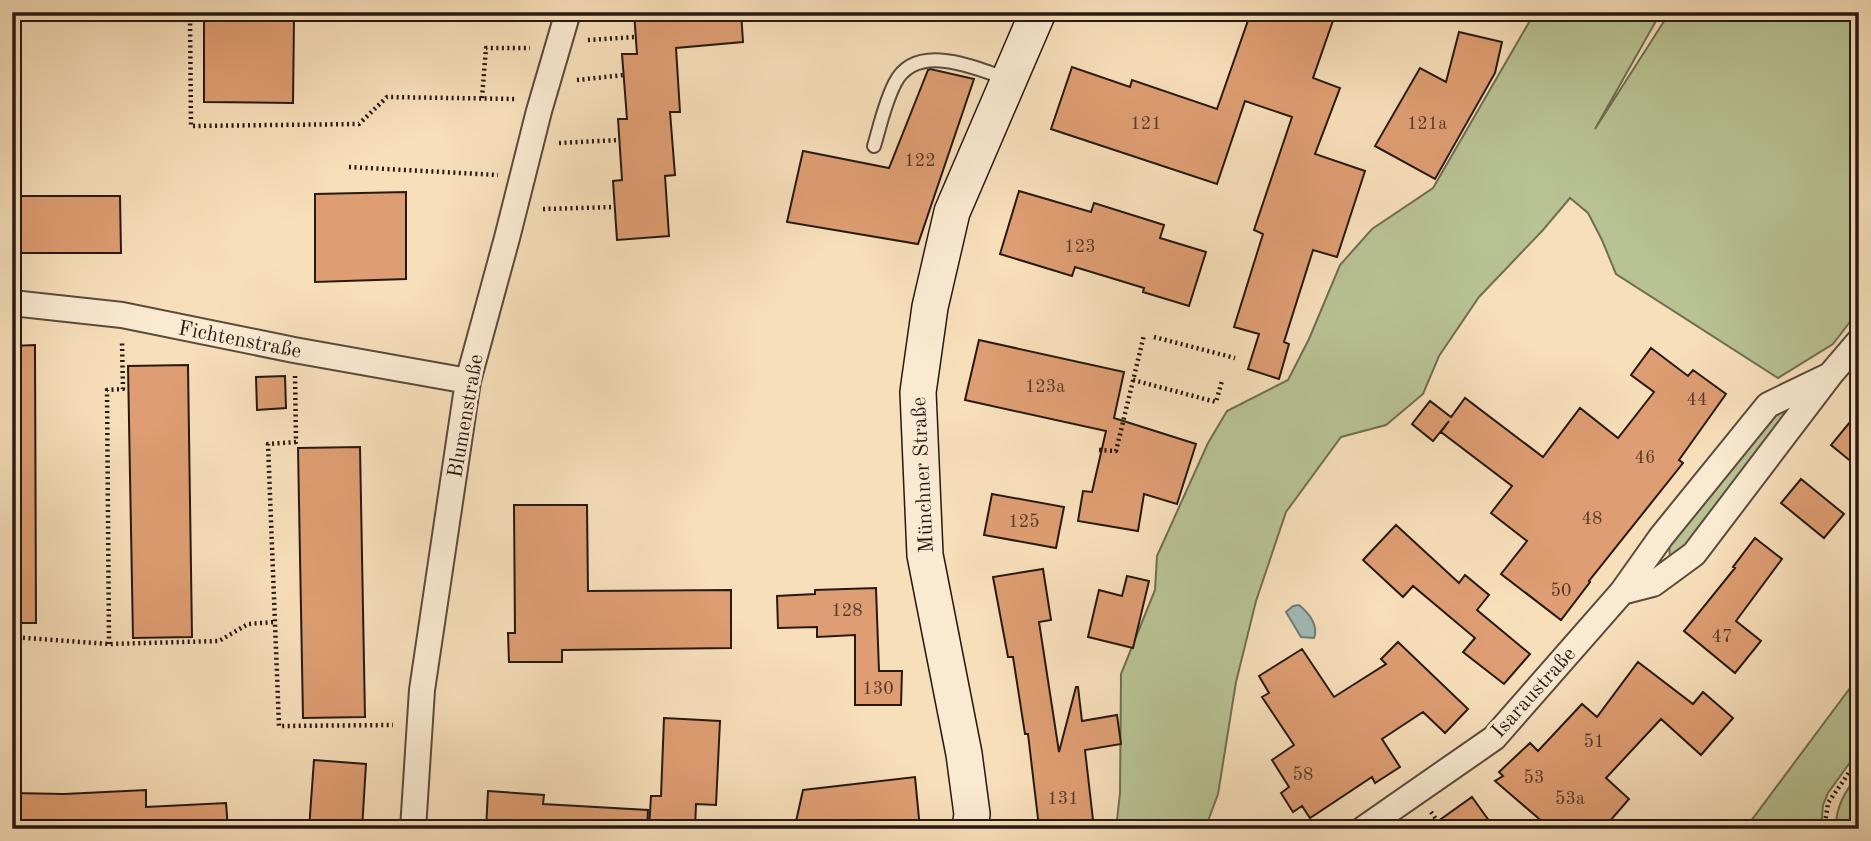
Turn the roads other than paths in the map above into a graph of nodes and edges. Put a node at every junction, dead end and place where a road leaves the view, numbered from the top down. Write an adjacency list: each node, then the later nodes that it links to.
1 (568, 12): 8 (street, Blumenstraße)
2 (1038, 12): 3 (main road, Münchner Straße)
3 (1009, 79): 4 (lane); 11 (main road, Münchner Straße)
4 (874, 146)
5 (12, 303): 8 (street, Fichtenstraße)
6 (1859, 341): 7 (street, Isaraustraße)
7 (1829, 375): 9 (street, Isaraustraße); 9 (street, Isaraustraße)
8 (468, 381): 10 (street, Blumenstraße)
9 (1622, 592): 12 (street, Isaraustraße)
10 (413, 829)
11 (970, 829)
12 (1363, 829)

